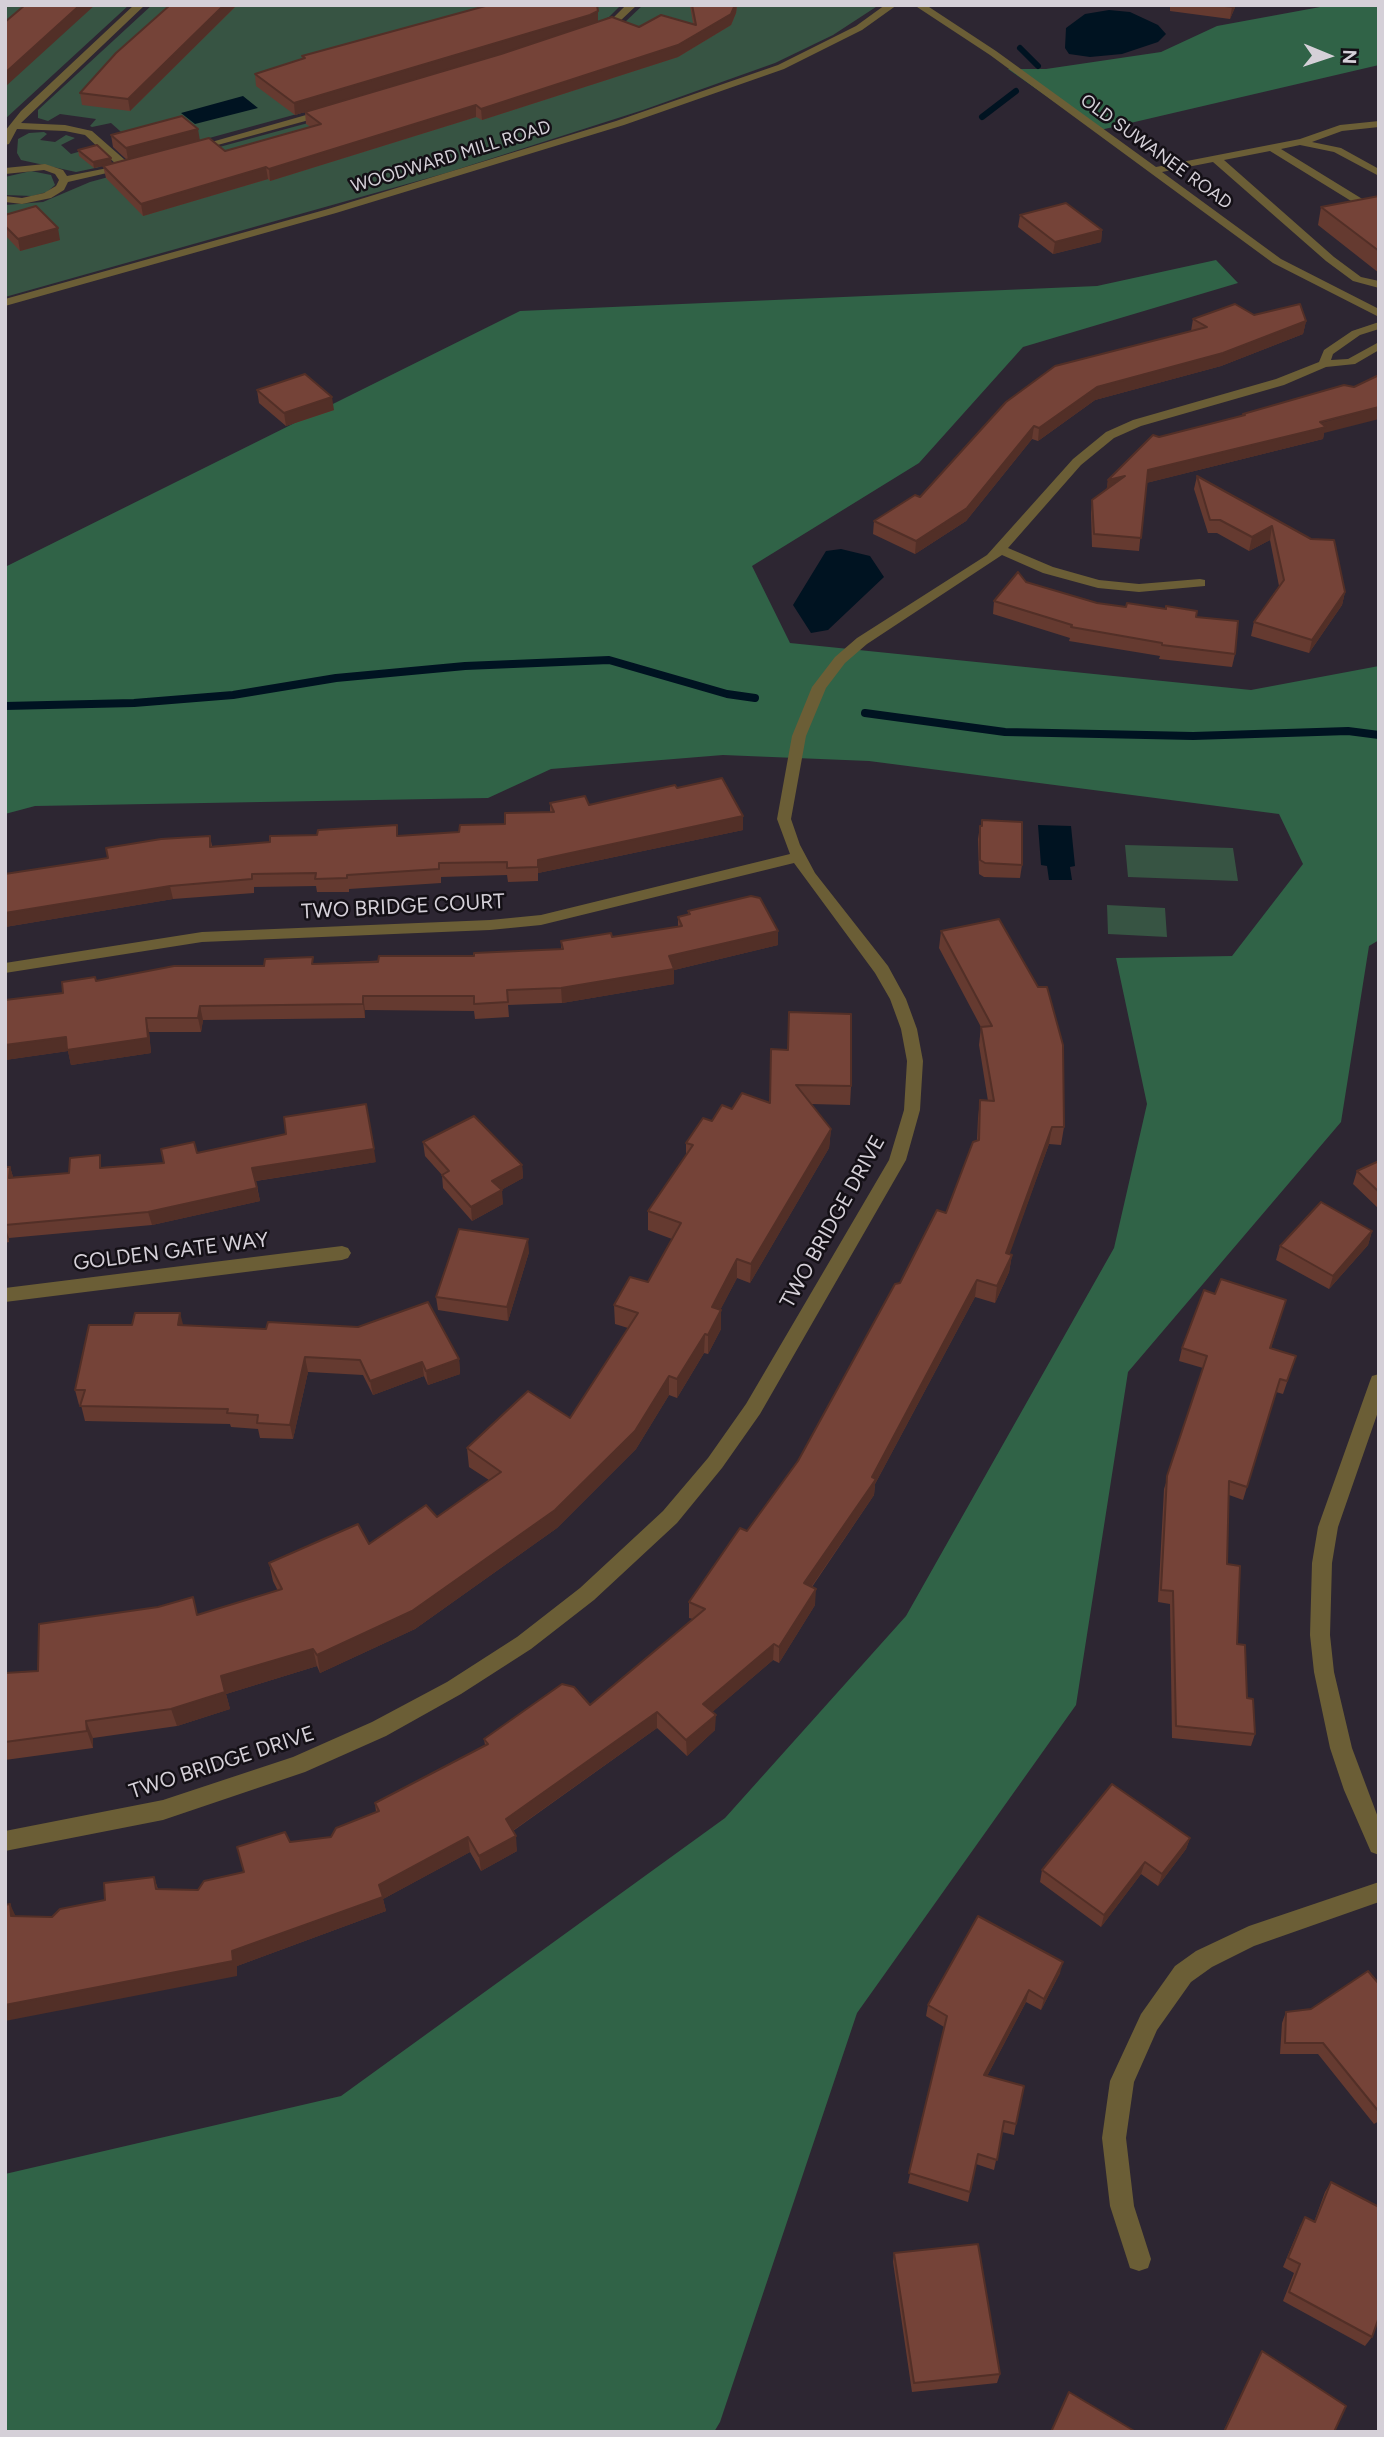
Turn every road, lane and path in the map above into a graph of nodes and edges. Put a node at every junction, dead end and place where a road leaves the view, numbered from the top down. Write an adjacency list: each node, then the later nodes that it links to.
1 (141, 5): 8 (street)
2 (632, 5): 5 (street)
3 (892, 5): 24 (street, WOODWARD MILL ROAD)
4 (919, 5): 18 (street, OLD SUWANEE ROAD)
5 (586, 34)
6 (343, 108): 12 (street)
7 (1379, 124): 10 (street)
8 (13, 126): 9 (street); 16 (street)
9 (5, 142)
10 (1300, 142): 11 (street); 19 (street)
11 (1273, 148): 14 (street); 22 (street)
12 (184, 152)
13 (5, 155): 17 (street)
14 (1215, 158): 18 (street); 23 (street)
15 (137, 164): 16 (street)
16 (125, 167): 20 (street)
17 (9, 170): 20 (street)
18 (1152, 172): 25 (street, OLD SUWANEE ROAD)
19 (1379, 173)
20 (64, 180): 21 (street)
21 (5, 199)
22 (1360, 202)
23 (1379, 285)
24 (5, 303)
25 (1379, 314)
26 (1379, 325): 28 (street, TWO BRIDGE DRIVE)
27 (1379, 345): 28 (street, TWO BRIDGE DRIVE)
28 (1324, 364): 29 (street, TWO BRIDGE DRIVE)
29 (1002, 550): 30 (street); 31 (street, TWO BRIDGE DRIVE)
30 (1200, 583)
31 (798, 857): 32 (street, TWO BRIDGE COURT); 36 (street, TWO BRIDGE DRIVE)
32 (5, 968)
33 (342, 1253): 34 (street, GOLDEN GATE WAY)
34 (5, 1295)
35 (1379, 1381): 37 (street)
36 (5, 1840)
37 (1379, 1845)
38 (1379, 1892): 39 (street)
39 (1139, 2259)

